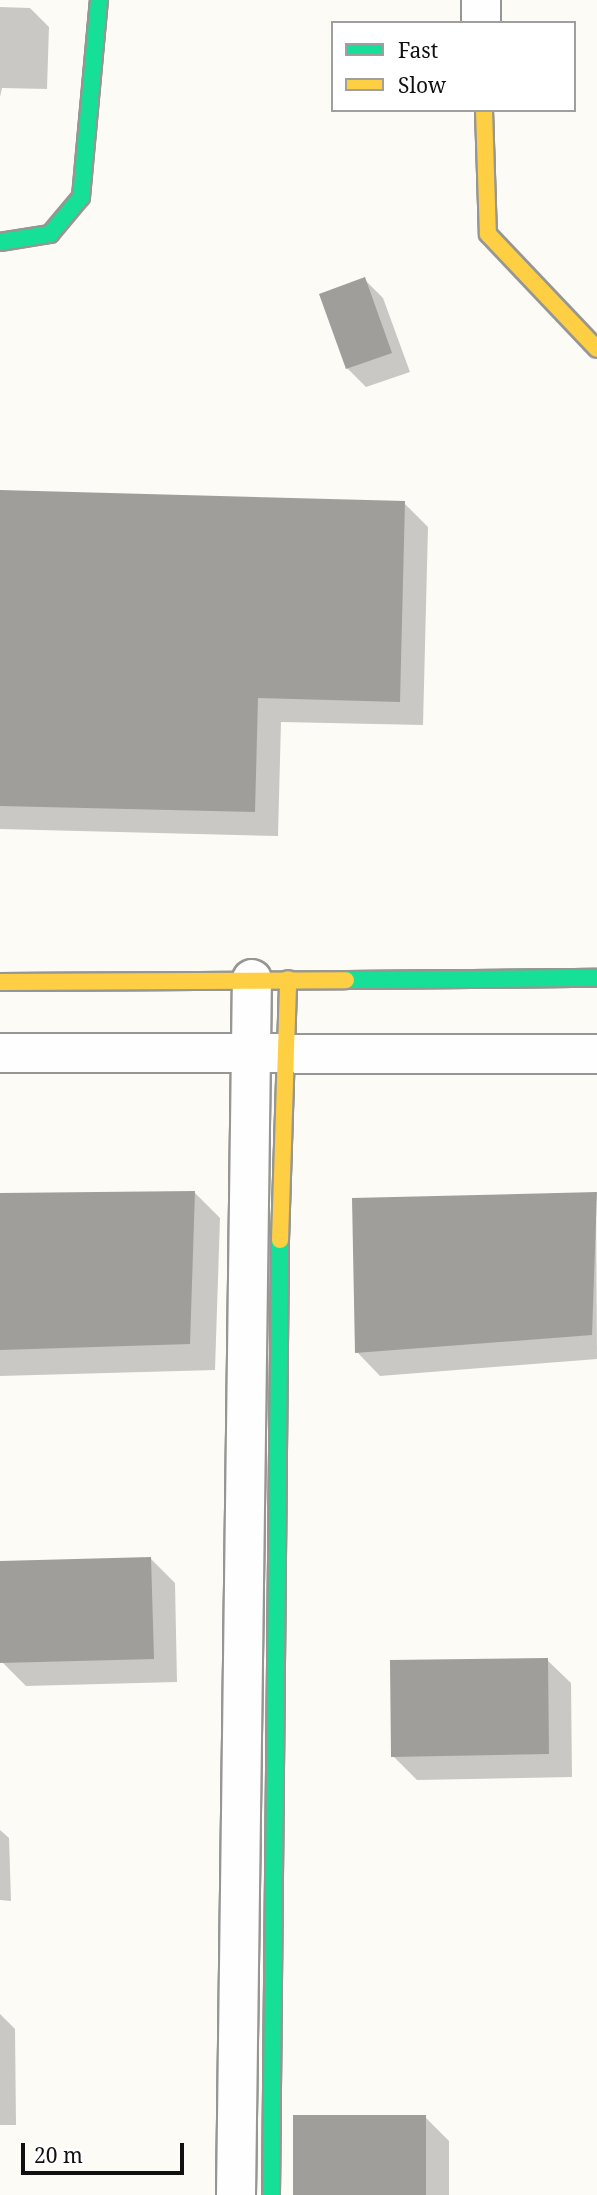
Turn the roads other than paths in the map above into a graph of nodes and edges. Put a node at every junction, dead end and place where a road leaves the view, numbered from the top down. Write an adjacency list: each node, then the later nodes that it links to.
1 (99, 0): 5 (street)
2 (481, 0): 3 (street)
3 (481, 21)
4 (484, 112): 6 (street)
5 (0, 242)
6 (597, 349)
7 (597, 978): 8 (street)
8 (270, 979): 9 (street); 11 (street)
9 (0, 982)
10 (0, 1053): 11 (street)
11 (268, 1053): 12 (street); 13 (street); 14 (street)
12 (597, 1054)
13 (236, 2195)
14 (271, 2195)

